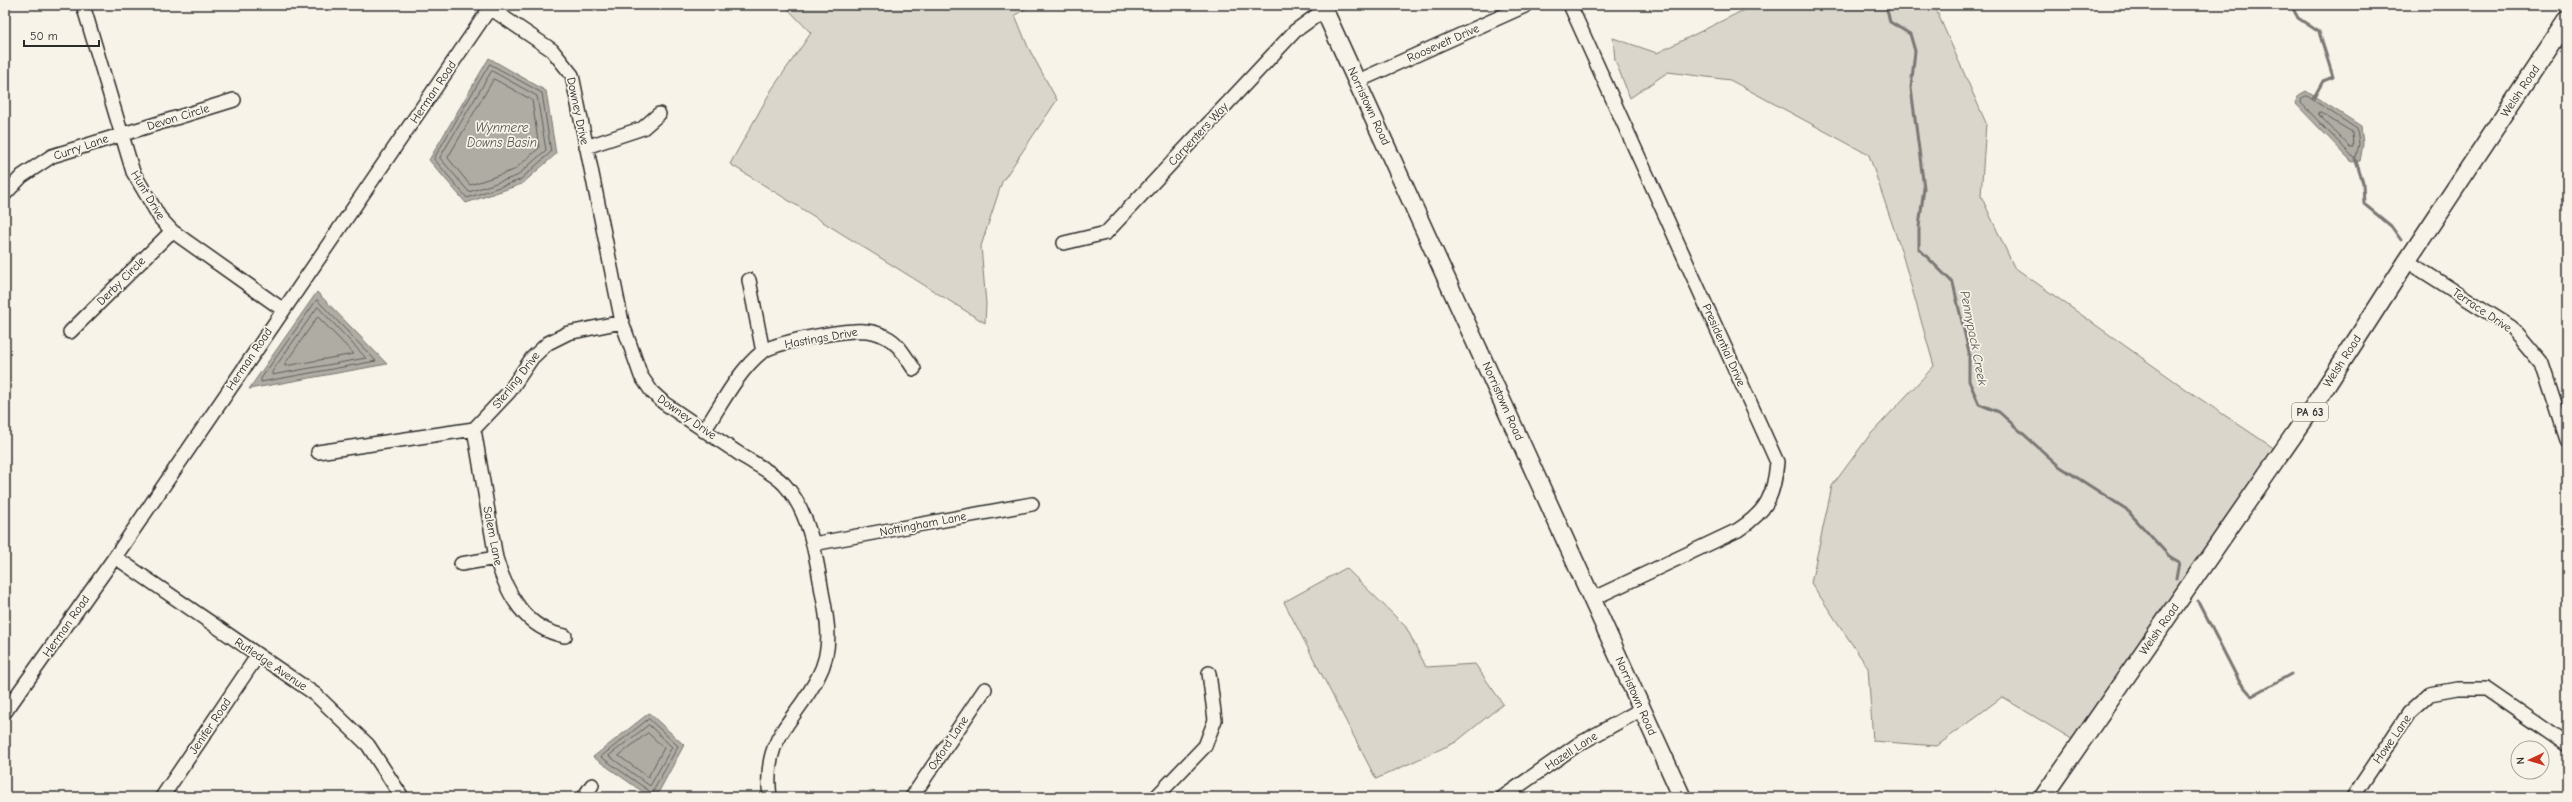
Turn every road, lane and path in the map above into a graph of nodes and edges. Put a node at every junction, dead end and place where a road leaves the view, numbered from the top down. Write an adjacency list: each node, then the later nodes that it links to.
1 (83, 5): 10 (street, Hunt Drive)
2 (1527, 5): 7 (street, Roosevelt Drive)
3 (1570, 5): 32 (street, Presidential Drive)
4 (491, 7): 11 (street, Downey Drive); 17 (street, Herman Road)
5 (1323, 8): 7 (main road, Norristown Road); 14 (street, Carpenters Way)
6 (2567, 20): 15 (main road, Welsh Road / PA 63)
7 (1358, 81): 32 (main road, Norristown Road)
8 (234, 100): 10 (street, Devon Circle)
9 (659, 114): 11 (street)
10 (121, 134): 12 (street, Curry Lane); 13 (street, Hunt Drive)
11 (586, 147): 18 (street, Downey Drive)
12 (5, 194)
13 (172, 231): 17 (street, Hunt Drive); 19 (street, Derby Circle)
14 (1064, 242)
15 (2407, 261): 22 (street, Terrace Drive); 50 (main road, Welsh Road / PA 63)
16 (749, 280): 20 (street)
17 (282, 309): 29 (street, Herman Road)
18 (622, 322): 23 (street, Sterling Drive); 24 (street, Downey Drive)
19 (70, 332)
20 (763, 352): 21 (street, Hastings Drive); 24 (street, Hastings Drive)
21 (914, 369)
22 (2564, 420): 25 (street, Terrace Drive)
23 (474, 429): 26 (street); 30 (street, Salem Lane)
24 (704, 431): 28 (street, Downey Drive)
25 (2567, 440)
26 (318, 452)
27 (1032, 504): 28 (street, Nottingham Lane)
28 (813, 544): 45 (street, Downey Drive)
29 (115, 557): 34 (street, Rutledge Avenue); 37 (street, Herman Road)
30 (496, 558): 31 (street); 33 (street, Salem Lane)
31 (461, 564)
32 (1592, 599): 38 (main road, Norristown Road)
33 (565, 636)
34 (258, 655): 42 (street, Jenifer Road); 43 (street, Rutledge Avenue)
35 (1209, 673): 47 (street)
36 (985, 689): 46 (street, Oxford Lane)
37 (9, 698): 39 (street, Herman Road)
38 (1642, 709): 48 (street, Hazell Lane); 49 (main road, Norristown Road)
39 (5, 712)
40 (2567, 745): 51 (street, Howe Lane)
41 (592, 785): 44 (street)
42 (162, 797)
43 (402, 797)
44 (584, 797)
45 (770, 797)
46 (912, 797)
47 (1156, 797)
48 (1503, 797)
49 (1682, 797)
50 (2043, 797)
51 (2353, 797)

